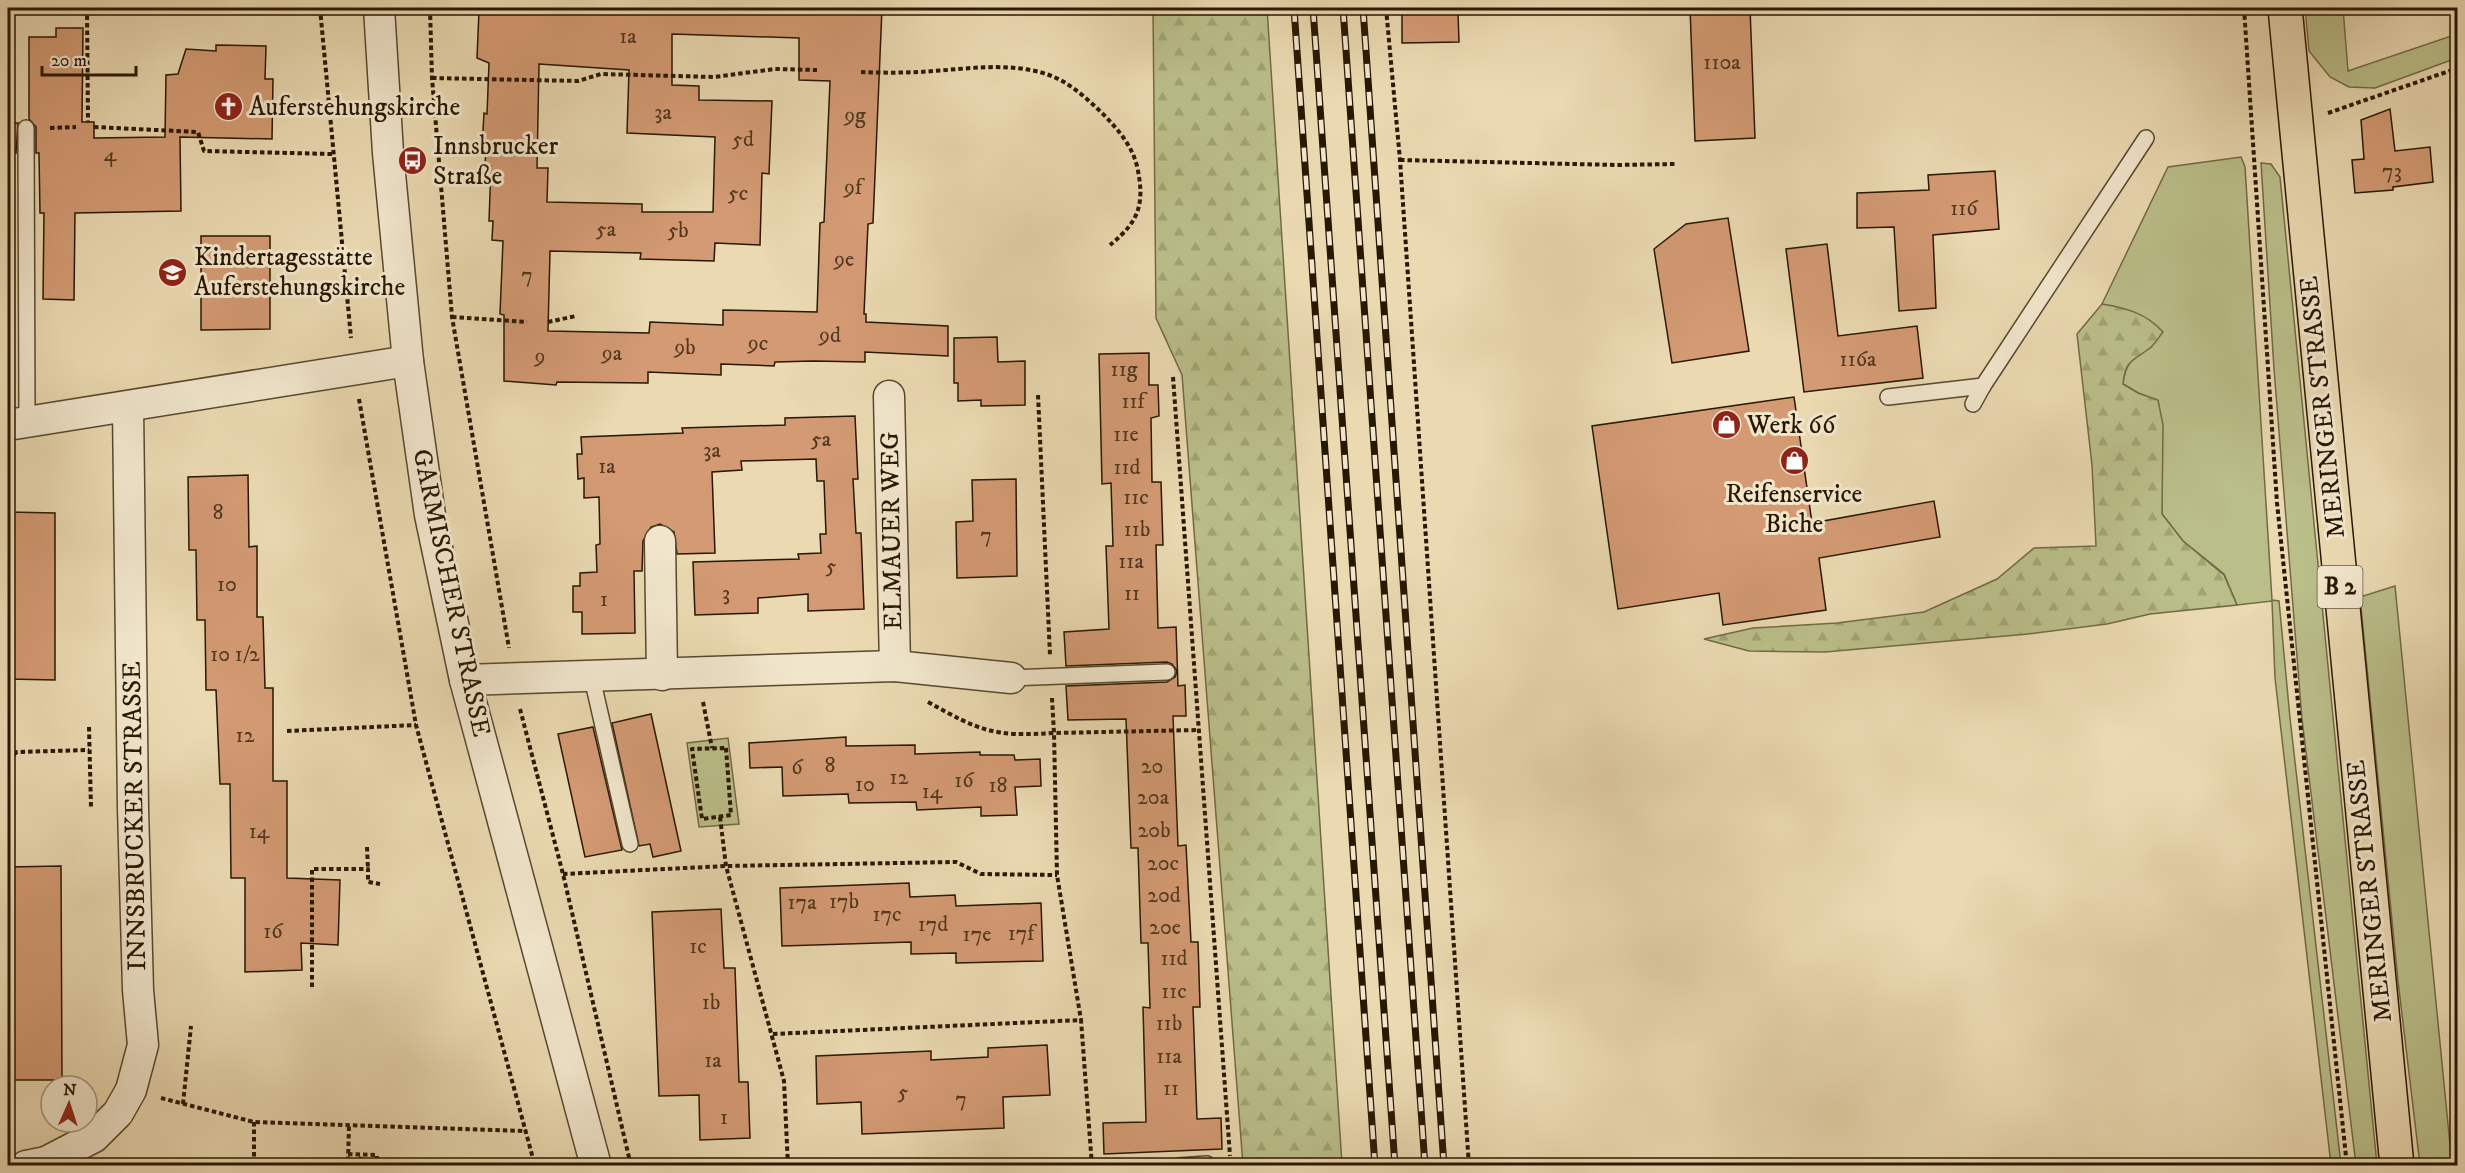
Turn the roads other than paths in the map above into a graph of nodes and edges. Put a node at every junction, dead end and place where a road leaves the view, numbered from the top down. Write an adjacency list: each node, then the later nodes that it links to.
1 (379, 8): 5 (street, GARMISCHER STRASSE)
2 (2285, 8): 24 (main road, MERINGER STRASSE / B 2)
3 (26, 128): 11 (lane)
4 (2146, 138): 6 (lane)
5 (408, 361): 10 (street); 18 (street, GARMISCHER STRASSE)
6 (1983, 386): 8 (lane); 9 (lane)
7 (889, 396): 13 (street, ELMAUER WEG)
8 (1888, 397)
9 (1973, 404)
10 (129, 407): 11 (street); 21 (street, INNSBRUCKER STRASSE)
11 (17, 424)
12 (660, 541): 15 (street)
13 (896, 666): 15 (street, ELMAUER WEG); 17 (street, ELMAUER WEG)
14 (1167, 672): 17 (lane)
15 (662, 675): 16 (street, ELMAUER WEG)
16 (592, 678): 18 (street, ELMAUER WEG); 19 (lane)
17 (1011, 678)
18 (465, 680): 22 (street, GARMISCHER STRASSE)
19 (630, 844)
20 (1207, 1164): 23 (lane)
21 (26, 1166)
22 (596, 1166)
23 (1179, 1166)
24 (2397, 1166)

